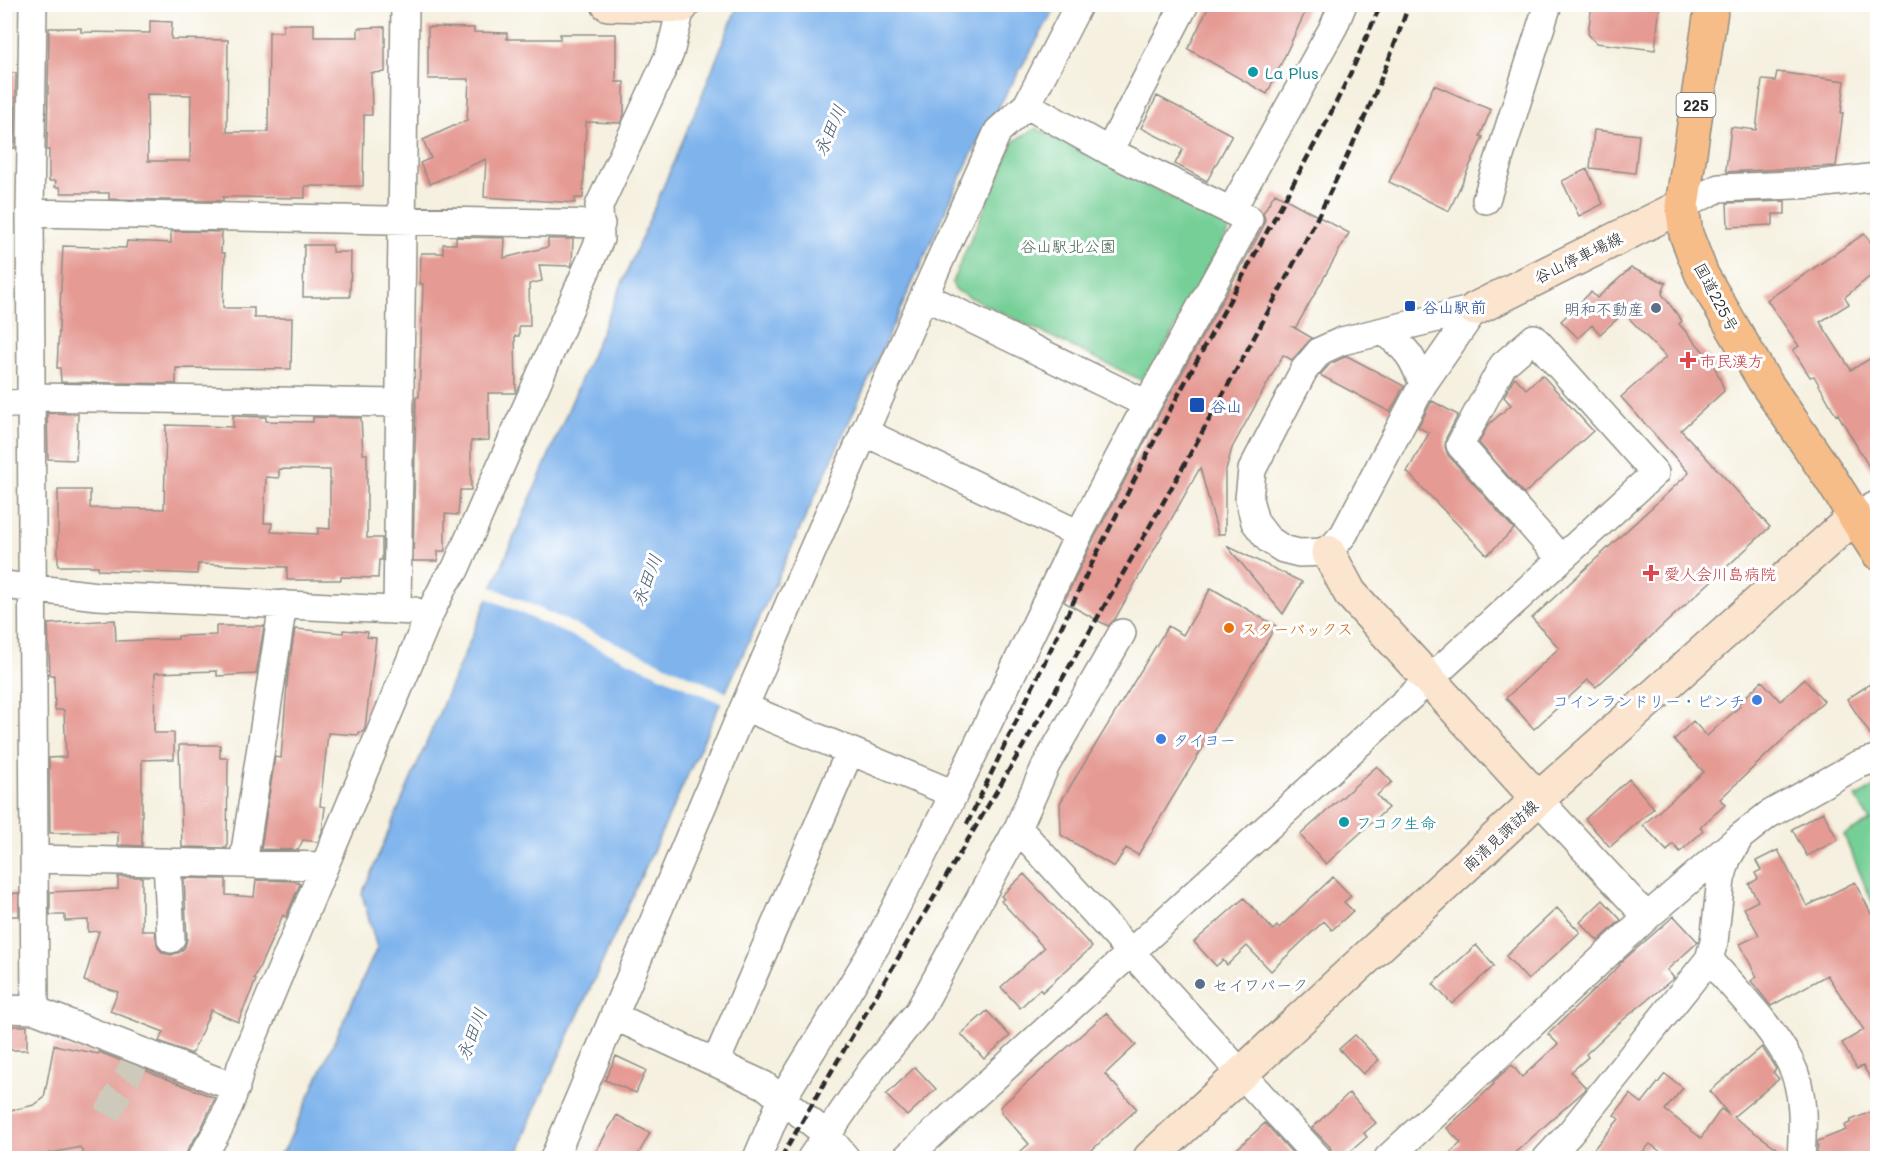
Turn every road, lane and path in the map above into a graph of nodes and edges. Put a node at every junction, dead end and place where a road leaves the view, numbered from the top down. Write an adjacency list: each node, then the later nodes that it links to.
1 (33, 4): 16 (street)
2 (405, 4): 17 (street)
3 (608, 4): 9 (street)
4 (1079, 4): 10 (street)
5 (1185, 4): 11 (street)
6 (1343, 4): 15 (street)
7 (1548, 4): 13 (street)
8 (1712, 4): 14 (highway, 国道225号 / 225)
9 (683, 5): 18 (street)
10 (1027, 105): 11 (street); 19 (street)
11 (1109, 151): 15 (street)
12 (1878, 177): 14 (street)
13 (1486, 200)
14 (1682, 206): 20 (street, 谷山停車場線); 27 (highway, 国道225号 / 225)
15 (1231, 211): 25 (street)
16 (30, 213): 17 (street); 23 (street)
17 (402, 220): 18 (street); 24 (street)
18 (600, 224): 36 (street)
19 (924, 296): 25 (street); 26 (street)
20 (1474, 309): 21 (street); 22 (street)
21 (1384, 332): 22 (street); 29 (street)
22 (1423, 384): 29 (street)
23 (22, 401): 24 (street); 33 (street)
24 (399, 403): 35 (street)
25 (1147, 404): 28 (street)
26 (864, 432): 28 (street); 39 (street)
27 (1866, 511): 30 (highway, 国道225号 / 225); 43 (street, 南清見諏訪線)
28 (1079, 534): 42 (street)
29 (1328, 552): 38 (street)
30 (1878, 553)
31 (1561, 559): 31 (street); 38 (street)
32 (4, 585): 33 (street)
33 (32, 589): 34 (street); 46 (street)
34 (283, 604): 35 (street); 48 (street)
35 (397, 610): 36 (street)
36 (431, 611): 49 (street)
37 (1122, 633): 44 (street)
38 (1429, 680): 43 (street); 52 (street)
39 (744, 707): 40 (street); 56 (street)
40 (850, 751): 42 (street); 57 (street)
41 (1878, 758): 45 (street)
42 (954, 794): 60 (street)
43 (1538, 800): 50 (street); 58 (street, 南清見諏訪線)
44 (1018, 828): 52 (street); 61 (street)
45 (1740, 837): 50 (street); 53 (street)
46 (34, 859): 47 (street); 55 (street)
47 (167, 862): 48 (street); 51 (street)
48 (243, 864): 49 (street)
49 (324, 866): 59 (street)
50 (1647, 917): 70 (street)
51 (171, 939)
52 (1132, 952): 58 (street); 67 (street)
53 (1709, 959): 71 (street); 72 (street)
54 (4, 1009): 55 (street)
55 (35, 1010): 59 (street)
56 (614, 1016): 57 (street); 63 (street)
57 (716, 1062): 60 (street)
58 (1242, 1074): 68 (street, 南清見諏訪線); 69 (street)
59 (236, 1088): 62 (street)
60 (782, 1099): 61 (street); 64 (street)
61 (826, 1134): 65 (street); 66 (street)
62 (201, 1158)
63 (554, 1158)
64 (757, 1158)
65 (811, 1158)
66 (846, 1158)
67 (906, 1158)
68 (1150, 1158)
69 (1318, 1158)
70 (1388, 1158)
71 (1547, 1158)
72 (1801, 1158)

